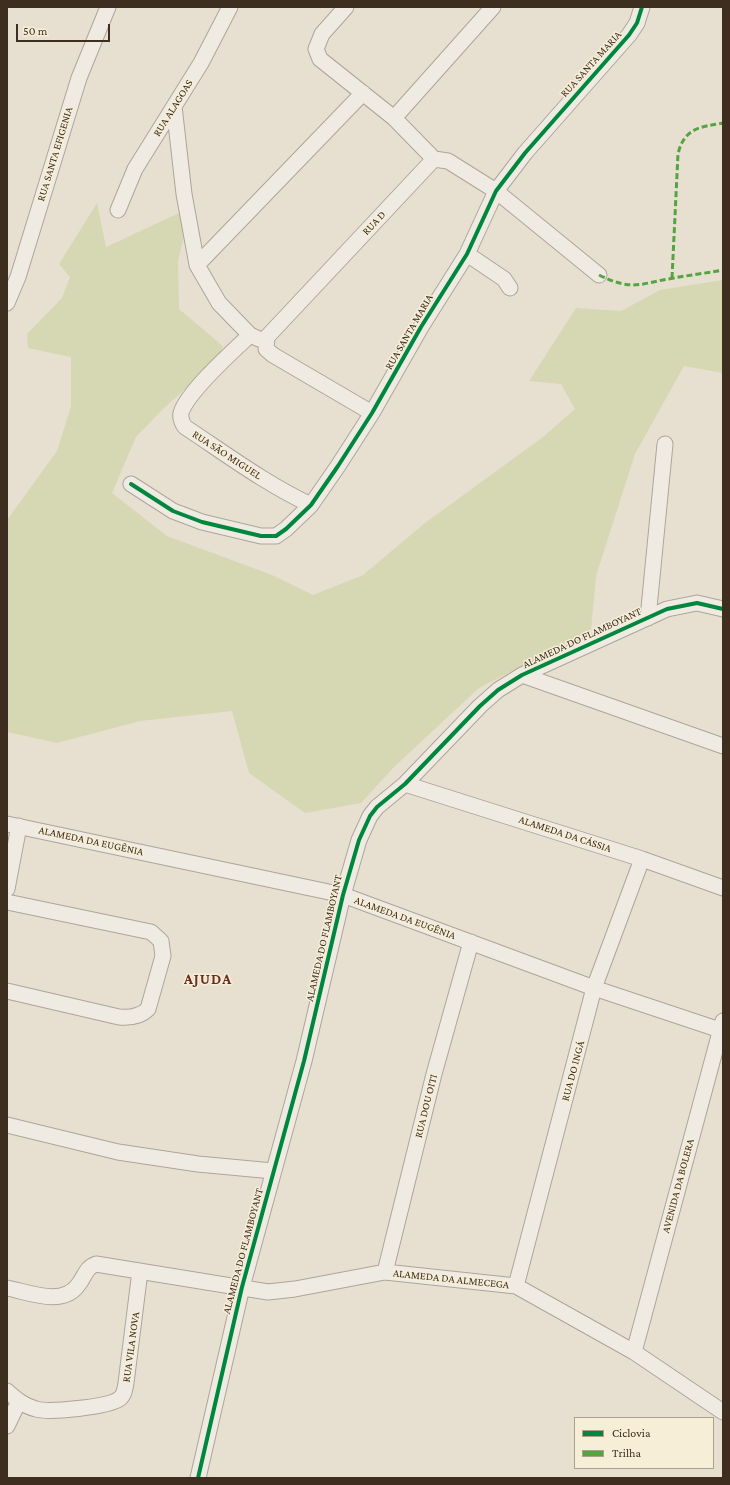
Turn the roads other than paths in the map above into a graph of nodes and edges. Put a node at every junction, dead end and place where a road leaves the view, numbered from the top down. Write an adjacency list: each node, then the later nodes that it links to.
1 (108, 7): 16 (street, RUA SANTA EFIGENIA)
2 (230, 7): 7 (street, RUA ALAGOAS)
3 (346, 7): 6 (street)
4 (493, 7): 8 (street)
5 (642, 7): 10 (street, RUA SANTA MARIA)
6 (363, 93): 8 (street); 13 (street)
7 (174, 106): 11 (street, RUA ALAGOAS); 13 (street)
8 (394, 118): 9 (street)
9 (434, 158): 10 (street); 18 (street, RUA D)
10 (496, 192): 12 (street, RUA SANTA MARIA); 14 (street)
11 (118, 210)
12 (466, 254): 15 (street); 19 (street, RUA SANTA MARIA)
13 (198, 265): 17 (street)
14 (600, 275)
15 (510, 288)
16 (7, 304)
17 (250, 335): 18 (street); 22 (street, RUA SÃO MIGUEL)
18 (266, 342): 19 (street)
19 (372, 413): 22 (street, RUA SANTA MARIA)
20 (665, 444): 24 (street)
21 (131, 484): 22 (street, RUA SANTA MARIA)
22 (311, 505)
23 (723, 610): 24 (street, ALAMEDA DO FLAMBOYANT)
24 (648, 618): 25 (street, ALAMEDA DO FLAMBOYANT)
25 (522, 675): 26 (street); 27 (street, ALAMEDA DO FLAMBOYANT)
26 (723, 746)
27 (405, 784): 29 (street, ALAMEDA DA CÁSSIA); 32 (street, ALAMEDA DO FLAMBOYANT)
28 (13, 825): 31 (street); 32 (street, ALAMEDA DA EUGÊNIA)
29 (642, 859): 30 (street, ALAMEDA DA CÁSSIA); 35 (street, RUA DO INGÁ)
30 (723, 888)
31 (7, 889)
32 (343, 895): 34 (street, ALAMEDA DA EUGÊNIA); 39 (street, ALAMEDA DO FLAMBOYANT)
33 (7, 902): 36 (street)
34 (471, 942): 35 (street, ALAMEDA DA EUGÊNIA); 41 (street, RUA DOU OITI)
35 (594, 988): 37 (street, ALAMEDA DA EUGÊNIA); 42 (street, RUA DO INGÁ)
36 (7, 991)
37 (722, 1028): 45 (street, AVENIDA DA BOLERA)
38 (7, 1125): 39 (street)
39 (273, 1171): 43 (street, ALAMEDA DO FLAMBOYANT)
40 (140, 1271): 43 (street, ALAMEDA DA ALMECEGA); 44 (street, ALAMEDA DA ALMECEGA); 46 (street, RUA VILA NOVA)
41 (385, 1272): 42 (street, ALAMEDA DA ALMECEGA); 43 (street, ALAMEDA DA ALMECEGA)
42 (516, 1286): 45 (street, ALAMEDA DA ALMECEGA)
43 (242, 1287): 49 (street, ALAMEDA DO FLAMBOYANT)
44 (7, 1288)
45 (634, 1352): 47 (street, ALAMEDA DA ALMECEGA)
46 (13, 1396): 48 (street)
47 (723, 1412)
48 (7, 1426)
49 (198, 1478)

